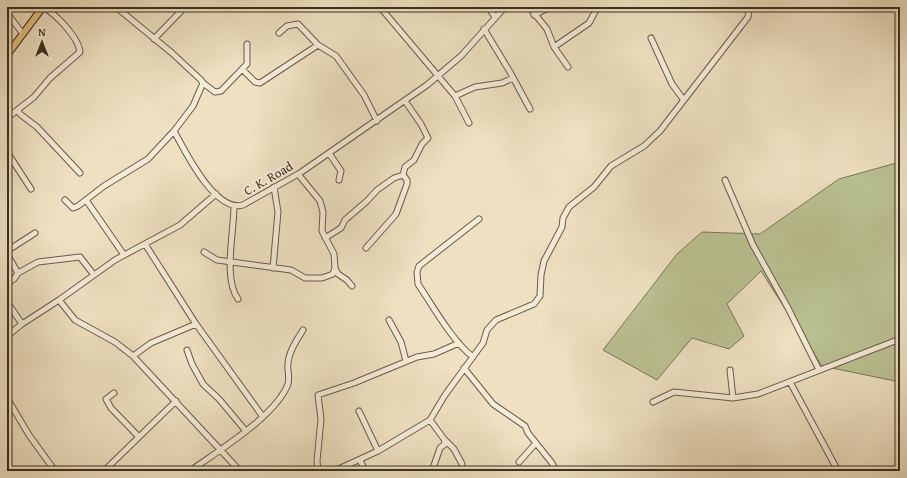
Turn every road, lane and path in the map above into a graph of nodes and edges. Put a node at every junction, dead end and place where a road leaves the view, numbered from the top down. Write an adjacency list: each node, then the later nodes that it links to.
1 (43, 7): 16 (main road); 32 (street)
2 (116, 7): 18 (street)
3 (185, 7): 18 (street)
4 (380, 7): 25 (street)
5 (488, 7): 13 (street)
6 (505, 7): 13 (street, C. K. Road)
7 (529, 7): 12 (street)
8 (550, 7): 12 (street)
9 (749, 7): 29 (street)
10 (595, 12): 21 (street)
11 (7, 13): 16 (street)
12 (534, 15): 21 (street)
13 (495, 16): 14 (street, C. K. Road)
14 (484, 29): 25 (street, C. K. Road); 26 (street)
15 (279, 33): 20 (street)
16 (23, 34): 22 (main road)
17 (651, 38): 29 (street)
18 (154, 39): 27 (street)
19 (247, 44): 24 (street)
20 (318, 44): 24 (street); 34 (street)
21 (554, 47): 23 (street)
22 (7, 55)
23 (568, 67)
24 (243, 70): 27 (street)
25 (438, 77): 28 (street); 30 (street, C. K. Road)
26 (513, 78): 28 (street); 31 (street)
27 (203, 83): 36 (street)
28 (455, 96): 35 (street)
29 (684, 99): 78 (street)
30 (405, 101): 34 (street, C. K. Road); 41 (street)
31 (530, 109)
32 (18, 110): 33 (street); 39 (street)
33 (7, 118)
34 (377, 121): 38 (street, C. K. Road)
35 (469, 123)
36 (174, 131): 46 (street, C. K. Road); 48 (street)
37 (7, 152): 45 (street)
38 (329, 153): 40 (street, C. K. Road); 42 (street)
39 (80, 173)
40 (298, 174): 44 (street, C. K. Road); 52 (street)
41 (403, 176): 52 (street); 54 (street)
42 (339, 180)
43 (725, 180): 82 (street)
44 (274, 187): 49 (street, C. K. Road); 60 (street)
45 (31, 188)
46 (216, 194): 49 (street, C. K. Road); 53 (street)
47 (65, 200): 48 (street)
48 (86, 200): 58 (street)
49 (234, 206): 59 (street)
50 (478, 219): 75 (street)
51 (35, 233): 55 (street)
52 (325, 238): 61 (street)
53 (145, 244): 58 (street); 71 (street)
54 (366, 248)
55 (7, 251)
56 (204, 252): 59 (street)
57 (7, 254): 62 (street)
58 (124, 255): 63 (street)
59 (231, 261): 60 (street); 67 (street)
60 (273, 268): 61 (street)
61 (335, 268): 65 (street)
62 (18, 273): 63 (street); 64 (street)
63 (94, 275): 66 (street)
64 (7, 284)
65 (352, 286)
66 (59, 300): 70 (street); 77 (street)
67 (238, 300)
68 (7, 302): 70 (street)
69 (389, 320): 79 (street)
70 (22, 324): 73 (street)
71 (196, 324): 77 (street); 90 (street)
72 (303, 330): 90 (street)
73 (7, 336)
74 (900, 339): 82 (street)
75 (459, 342): 78 (street); 79 (street)
76 (187, 350): 92 (street)
77 (133, 356): 87 (street)
78 (473, 357): 80 (street)
79 (406, 361): 105 (street)
80 (464, 368): 91 (street); 95 (street)
81 (730, 370): 86 (street)
82 (819, 370): 83 (street)
83 (790, 382): 86 (street); 110 (street)
84 (114, 393): 93 (street)
85 (7, 398): 101 (street)
86 (734, 398): 88 (street)
87 (176, 401): 93 (street); 96 (street)
88 (653, 402)
89 (359, 410): 97 (street)
90 (263, 417): 92 (street)
91 (430, 420): 94 (street); 97 (street)
92 (245, 430): 96 (street)
93 (139, 437): 102 (street)
94 (444, 438): 100 (street); 108 (street)
95 (536, 443): 99 (street); 109 (street)
96 (220, 448): 103 (street); 104 (street)
97 (378, 451): 98 (street)
98 (360, 460): 106 (street); 107 (street)
99 (519, 462)
100 (462, 464)
101 (56, 471)
102 (103, 471)
103 (190, 471)
104 (240, 471)
105 (318, 471)
106 (334, 471)
107 (365, 471)
108 (432, 471)
109 (556, 471)
110 (838, 471)

